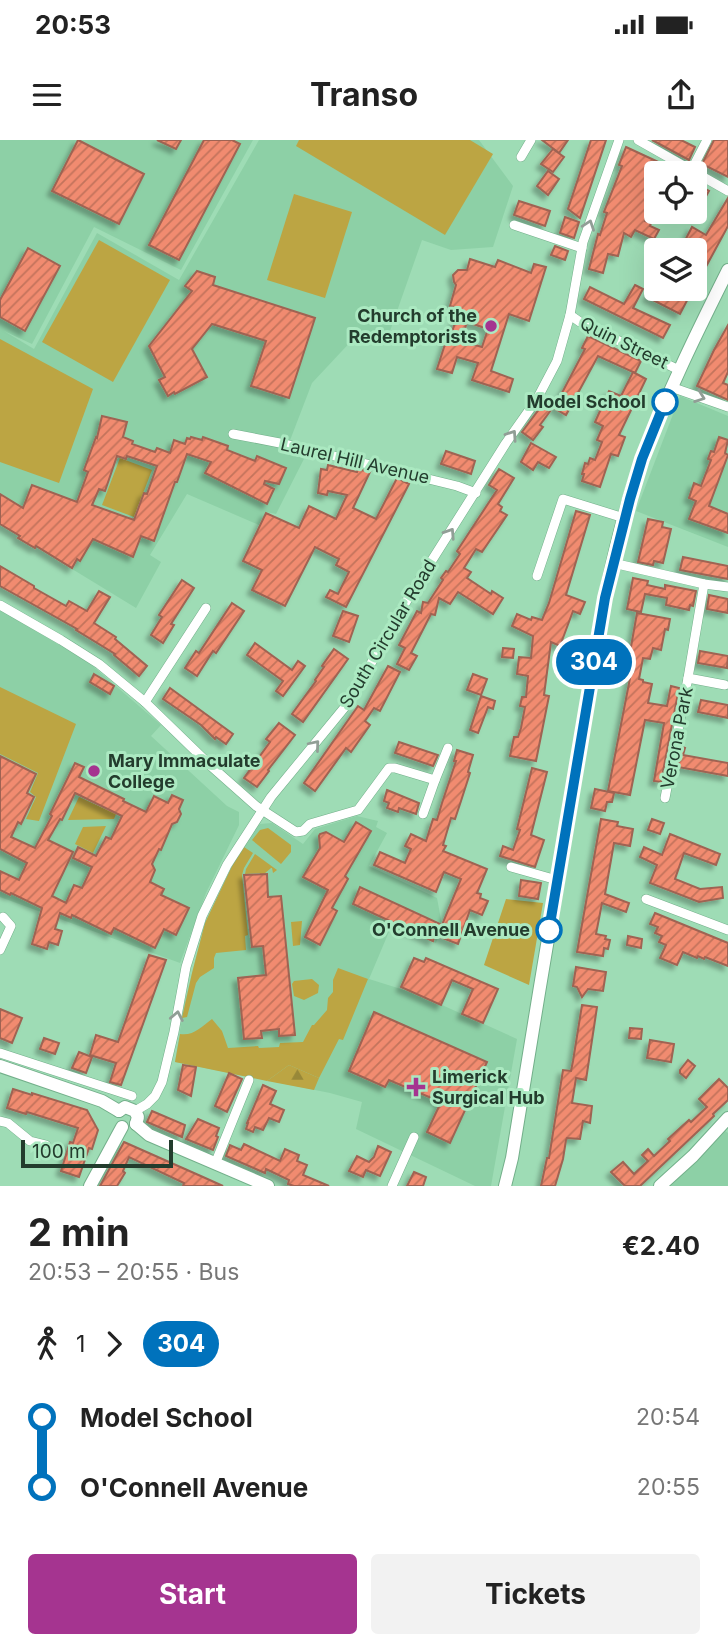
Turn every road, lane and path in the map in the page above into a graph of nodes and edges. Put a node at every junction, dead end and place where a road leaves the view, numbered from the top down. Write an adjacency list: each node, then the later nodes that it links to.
1 (531, 140): 5 (street)
2 (619, 140): 11 (street, South Circular Road, one-way to 2)
3 (638, 140): 6 (street)
4 (707, 140): 7 (street)
5 (521, 157)
6 (674, 161)
7 (696, 161)
8 (707, 180): 9 (street)
9 (728, 191)
10 (514, 225): 11 (street)
11 (582, 247): 13 (street, South Circular Road)
12 (728, 270): 14 (main road)
13 (570, 315): 14 (street, Quin Street); 18 (street, South Circular Road, one-way to 13)
14 (678, 370): 15 (main road)
15 (671, 387): 16 (street, one-way to 16); 19 (main road)
16 (728, 407)
17 (233, 434): 18 (street, Laurel Hill Avenue)
18 (476, 493): 32 (street, South Circular Road, one-way to 18)
19 (624, 519): 20 (main road); 21 (street)
20 (613, 563): 22 (street); 35 (main road)
21 (537, 576)
22 (704, 584): 23 (street); 26 (street, Verona Park)
23 (728, 587)
24 (0, 605): 28 (street)
25 (206, 608): 28 (street)
26 (688, 678): 27 (street, Verona Park); 31 (street, Verona Park)
27 (725, 685)
28 (145, 702): 32 (street)
29 (448, 748): 30 (street)
30 (435, 780): 32 (street); 33 (street)
31 (665, 798)
32 (262, 811): 45 (street, South Circular Road, one-way to 32)
33 (423, 814)
34 (511, 867): 35 (street)
35 (557, 880): 56 (main road)
36 (646, 899): 38 (street)
37 (3, 917): 39 (street)
38 (728, 930)
39 (0, 950)
40 (0, 1053): 43 (street)
41 (0, 1066): 44 (main road)
42 (249, 1080): 52 (street)
43 (132, 1096)
44 (119, 1111): 45 (main road); 49 (main road)
45 (135, 1111): 48 (main road)
46 (728, 1118): 57 (main road)
47 (0, 1121): 51 (street)
48 (136, 1125): 49 (main road); 52 (main road)
49 (122, 1127): 53 (main road)
50 (414, 1136): 55 (street)
51 (46, 1145)
52 (215, 1164): 54 (main road)
53 (90, 1186)
54 (268, 1186)
55 (392, 1186)
56 (505, 1186)
57 (660, 1186)

